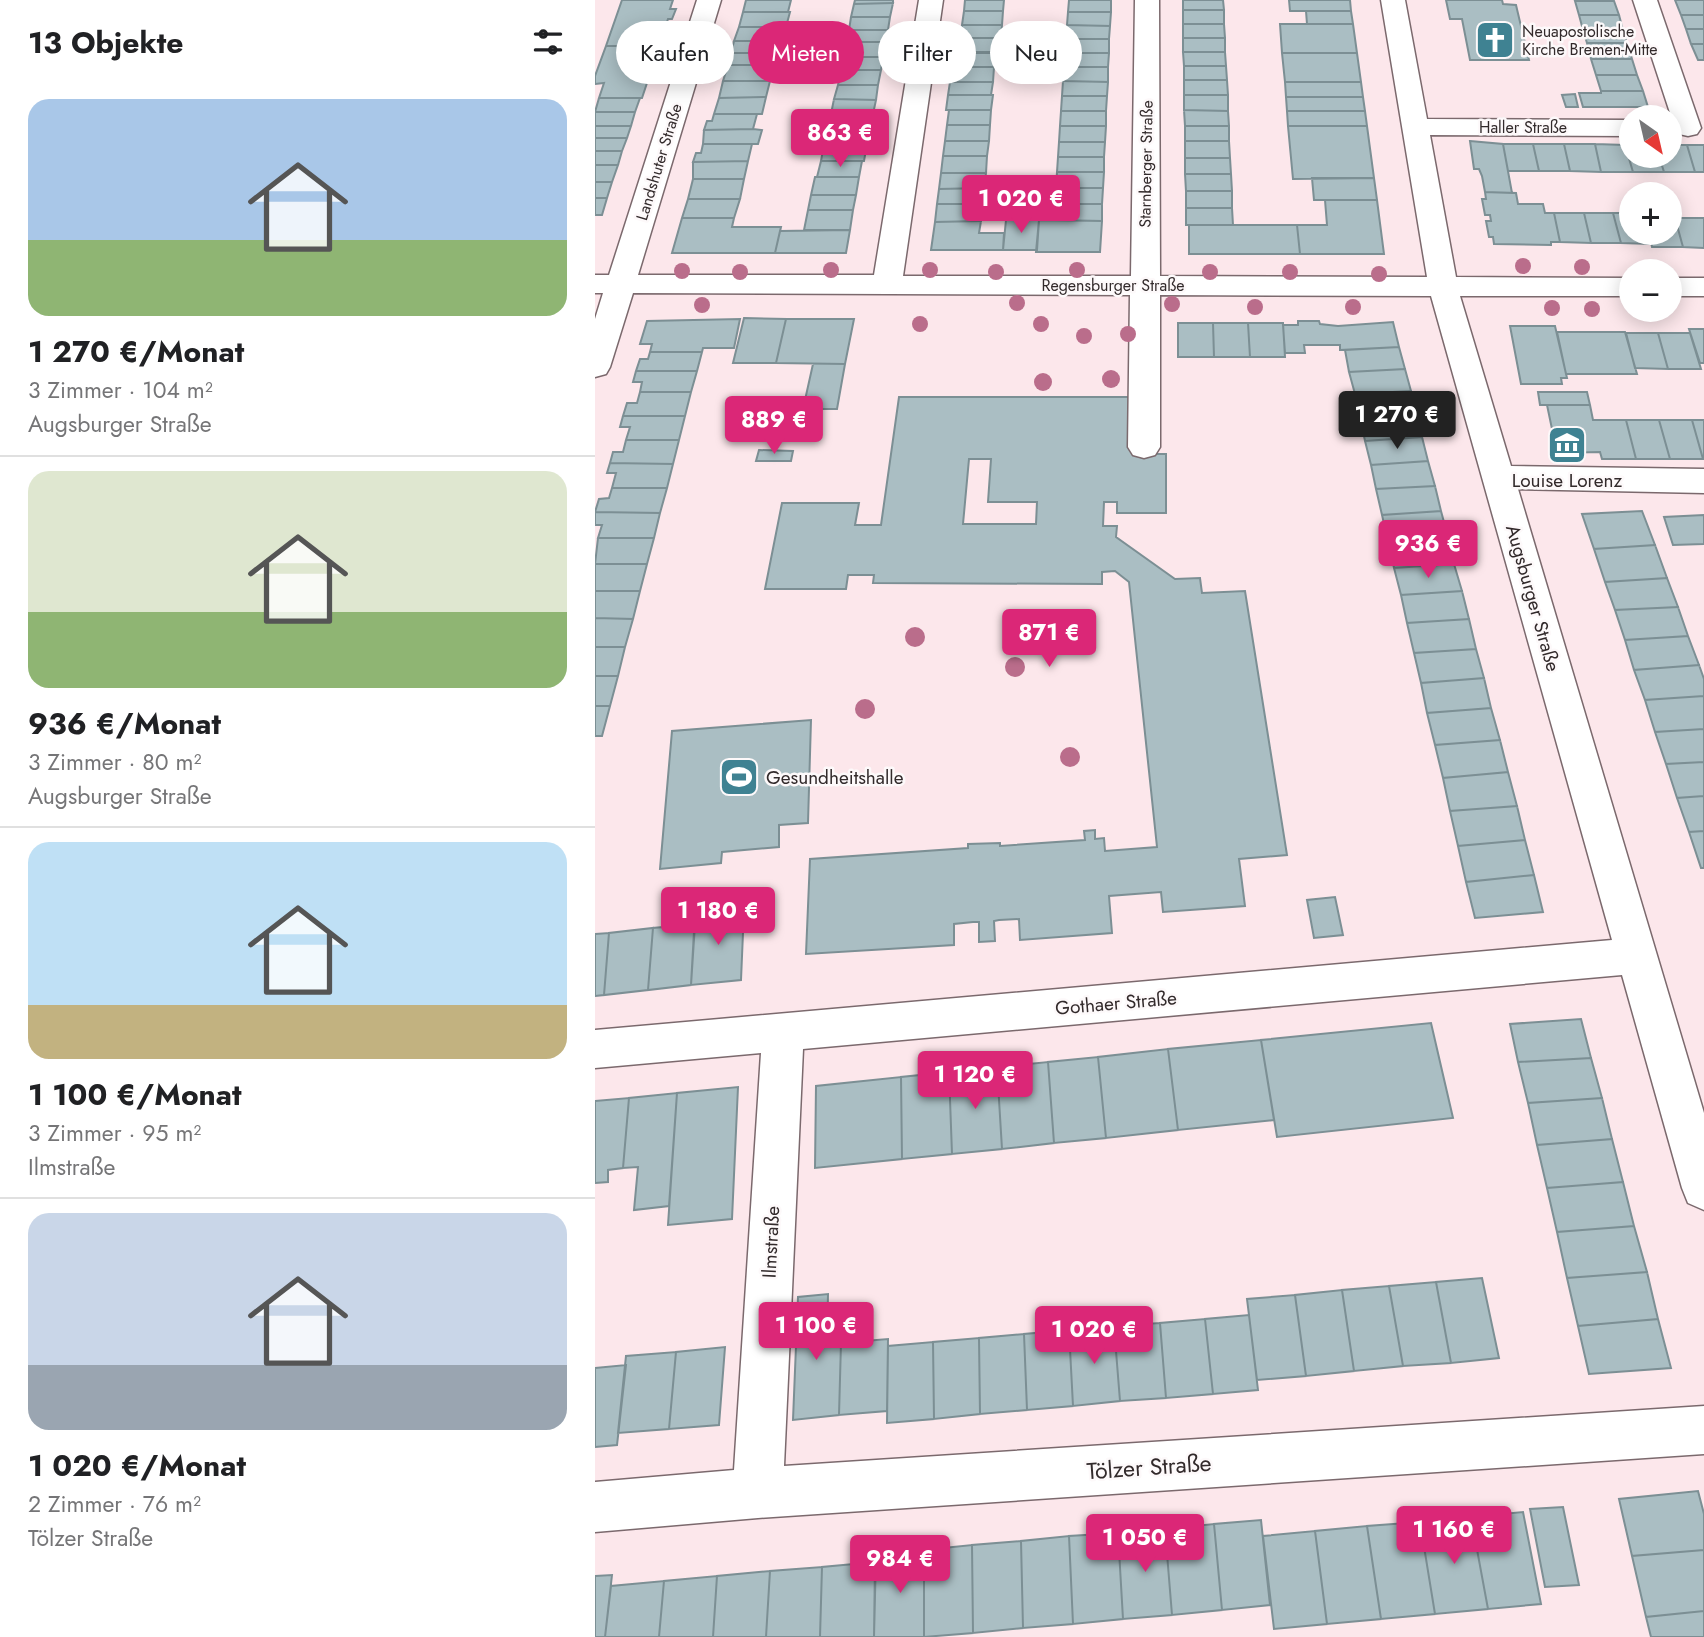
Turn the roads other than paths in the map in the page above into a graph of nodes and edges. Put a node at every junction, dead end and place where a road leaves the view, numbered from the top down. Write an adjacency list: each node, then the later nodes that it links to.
1 (709, 0): 9 (street, Landshuter Straße)
2 (931, 0): 10 (street)
3 (1147, 0): 11 (street, Starnberger Straße)
4 (1393, 0): 6 (street, Augsburger Straße)
5 (1645, 0): 8 (street)
6 (1415, 127): 7 (street, Haller Straße); 12 (street, Augsburger Straße)
7 (1619, 128)
8 (1687, 128)
9 (608, 284): 10 (street, Regensburger Straße); 16 (street, Landshuter Straße)
10 (887, 285): 11 (street, Regensburger Straße)
11 (1145, 285): 12 (street, Regensburger Straße); 17 (street, Starnberger Straße)
12 (1443, 287): 13 (street, Regensburger Straße); 18 (street, Augsburger Straße)
13 (1619, 287)
14 (1682, 287): 15 (street)
15 (1704, 288)
16 (595, 367)
17 (1144, 447)
18 (1499, 477): 19 (street); 20 (street, Augsburger Straße)
19 (1704, 481)
20 (1637, 956): 21 (street, Gothaer Straße); 23 (street, Augsburger Straße)
21 (783, 1033): 22 (street, Gothaer Straße); 25 (street, Ilmstraße)
22 (595, 1049)
23 (1704, 1188)
24 (1704, 1430): 25 (street, Tölzer Straße)
25 (758, 1493): 26 (street, Tölzer Straße)
26 (595, 1507)

